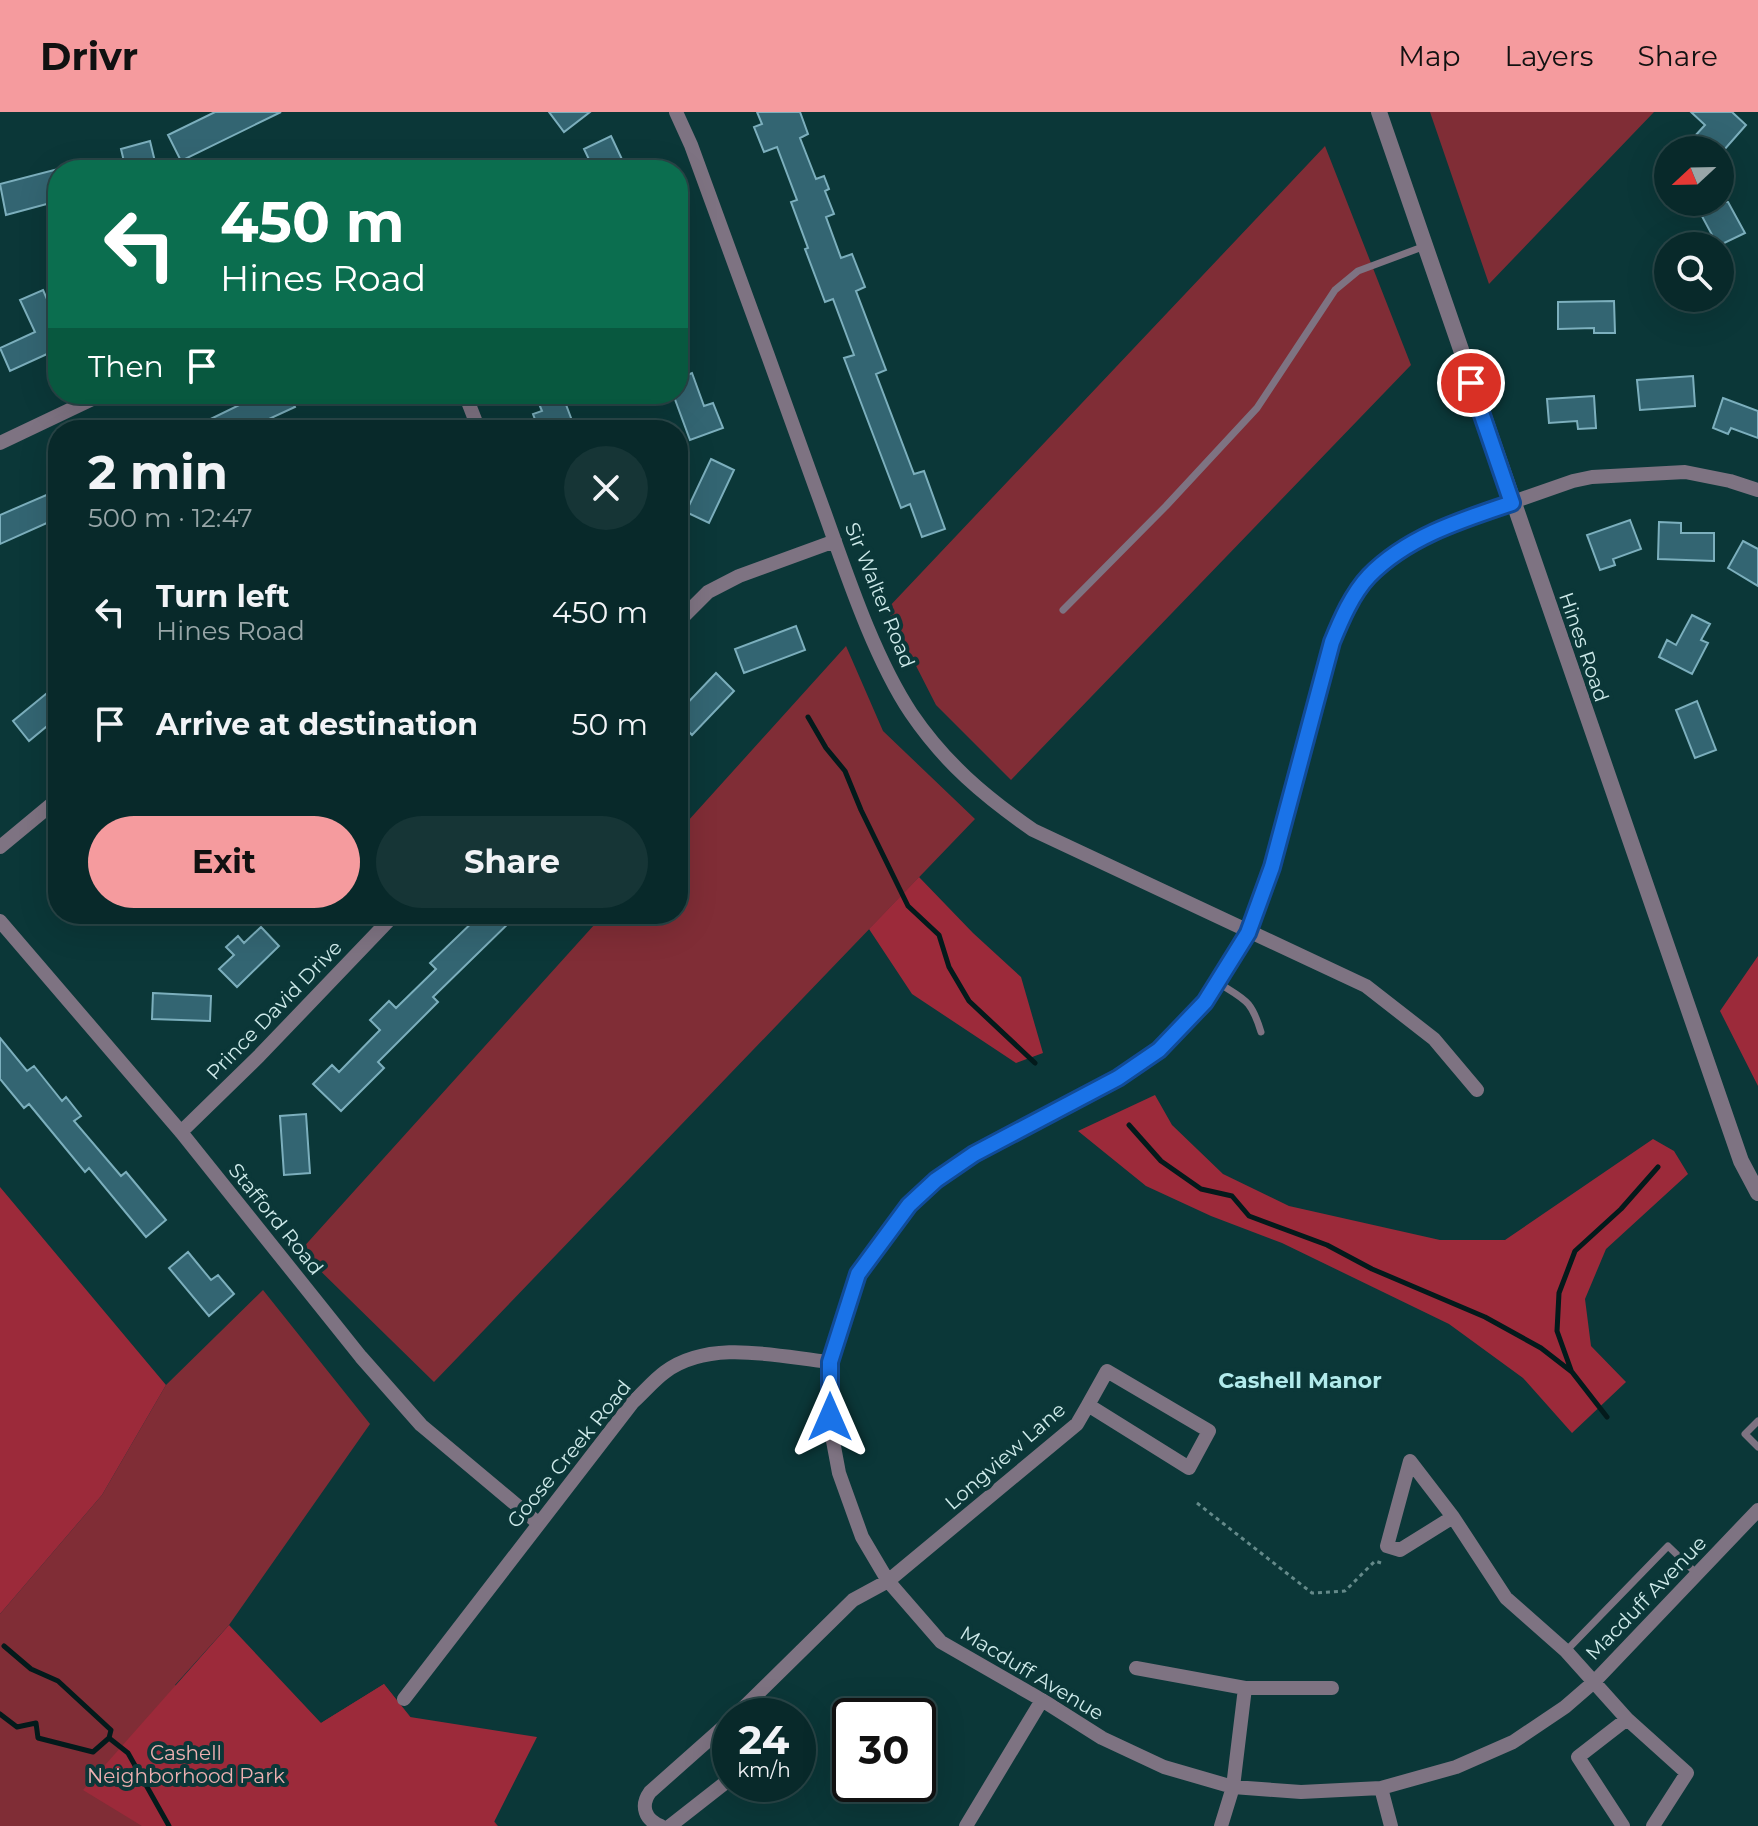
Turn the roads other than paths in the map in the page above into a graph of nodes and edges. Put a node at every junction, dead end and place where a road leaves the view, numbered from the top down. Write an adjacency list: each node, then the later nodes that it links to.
1 (676, 112): 10 (street, Sir Walter Road)
2 (1379, 112): 3 (street, Hines Road)
3 (1425, 246): 9 (street, Hines Road); 11 (lane)
4 (82, 404): 5 (street)
5 (48, 420)
6 (48, 420): 7 (street)
7 (0, 443)
8 (1758, 490): 9 (street, Macduff Avenue)
9 (1512, 503): 17 (street, Macduff Avenue); 22 (street, Hines Road)
10 (835, 541): 12 (street); 17 (street, Sir Walter Road)
11 (1063, 610)
12 (688, 612)
13 (48, 807): 14 (street)
14 (0, 847)
15 (0, 921): 21 (street, Stafford Road)
16 (385, 924): 21 (street, Prince David Drive)
17 (1248, 933): 18 (street, Macduff Avenue); 20 (street, Sir Walter Road)
18 (1217, 982): 19 (lane); 23 (street, Macduff Avenue)
19 (1261, 1032)
20 (1477, 1090)
21 (181, 1132): 29 (street, Stafford Road)
22 (1758, 1193)
23 (830, 1362): 29 (street, Goose Creek Road); 31 (street, Macduff Avenue)
24 (1088, 1405): 24 (street, Longview Lane); 31 (street, Longview Lane)
25 (1758, 1421): 26 (lane)
26 (1758, 1447)
27 (1758, 1510): 30 (street, Macduff Avenue)
28 (1453, 1517): 28 (street); 32 (street)
29 (538, 1523): 38 (street, Goose Creek Road)
30 (1696, 1573): 32 (lane); 34 (street, Macduff Avenue)
31 (888, 1581): 37 (street, Longview Lane); 39 (street, Macduff Avenue)
32 (1566, 1651): 34 (street)
33 (1136, 1668): 35 (street)
34 (1595, 1681): 40 (street); 43 (street, Macduff Avenue)
35 (1245, 1688): 36 (street); 42 (street)
36 (1332, 1688)
37 (753, 1698)
38 (404, 1699)
39 (1042, 1700): 42 (street, Macduff Avenue); 47 (street)
40 (1627, 1719): 50 (street); 51 (street)
41 (712, 1743): 45 (street)
42 (1233, 1787): 43 (street, Macduff Avenue); 48 (street)
43 (1381, 1788): 49 (street)
44 (712, 1793): 46 (street)
45 (661, 1826)
46 (670, 1826)
47 (966, 1826)
48 (1221, 1826)
49 (1391, 1826)
50 (1623, 1826)
51 (1653, 1826)

